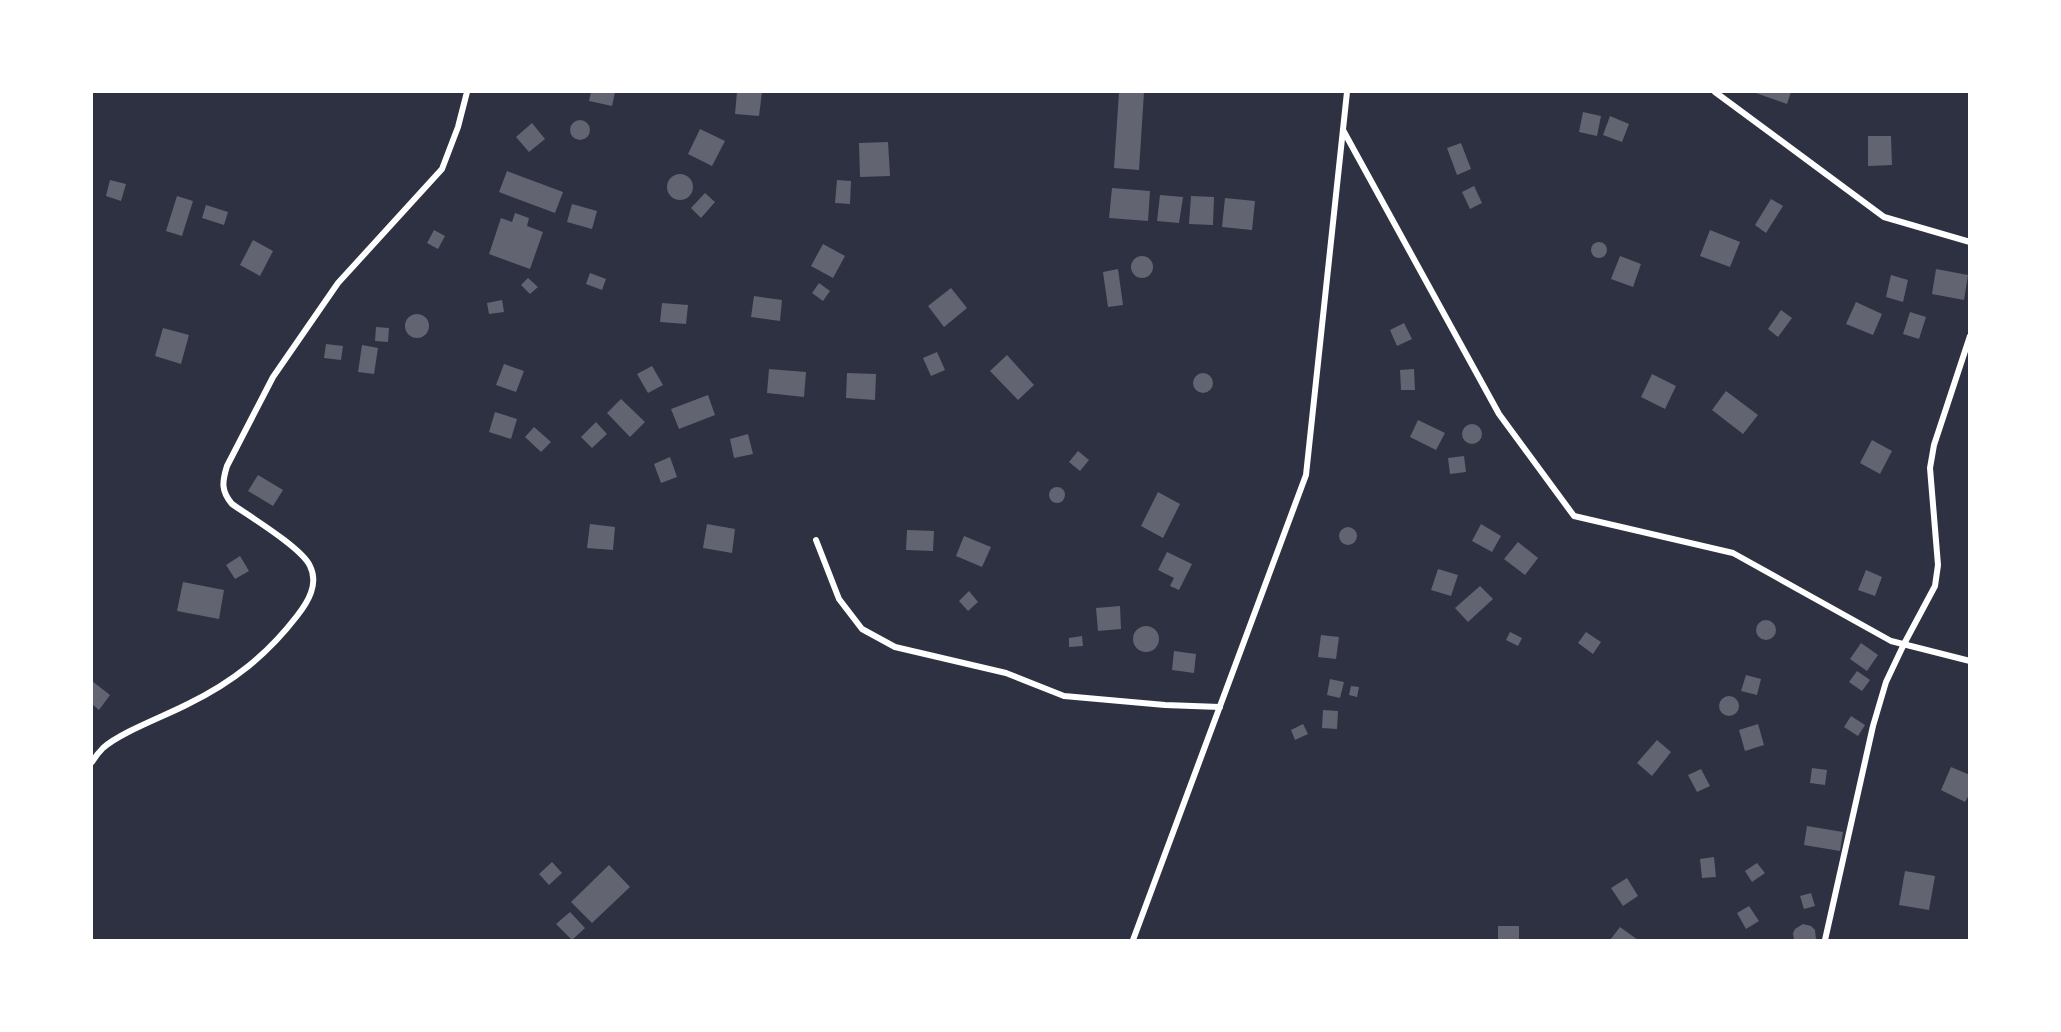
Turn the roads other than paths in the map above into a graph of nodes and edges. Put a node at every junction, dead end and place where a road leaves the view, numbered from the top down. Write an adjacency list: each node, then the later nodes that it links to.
1 (467, 92): 11 (street)
2 (1347, 92): 4 (street)
3 (1715, 92): 5 (street)
4 (1343, 129): 8 (street); 10 (street)
5 (1970, 242)
6 (1970, 336): 8 (street)
7 (816, 540): 10 (street)
8 (1904, 644): 9 (street); 13 (street)
9 (1970, 661)
10 (1220, 707): 12 (street)
11 (92, 762)
12 (1132, 940)
13 (1826, 940)

